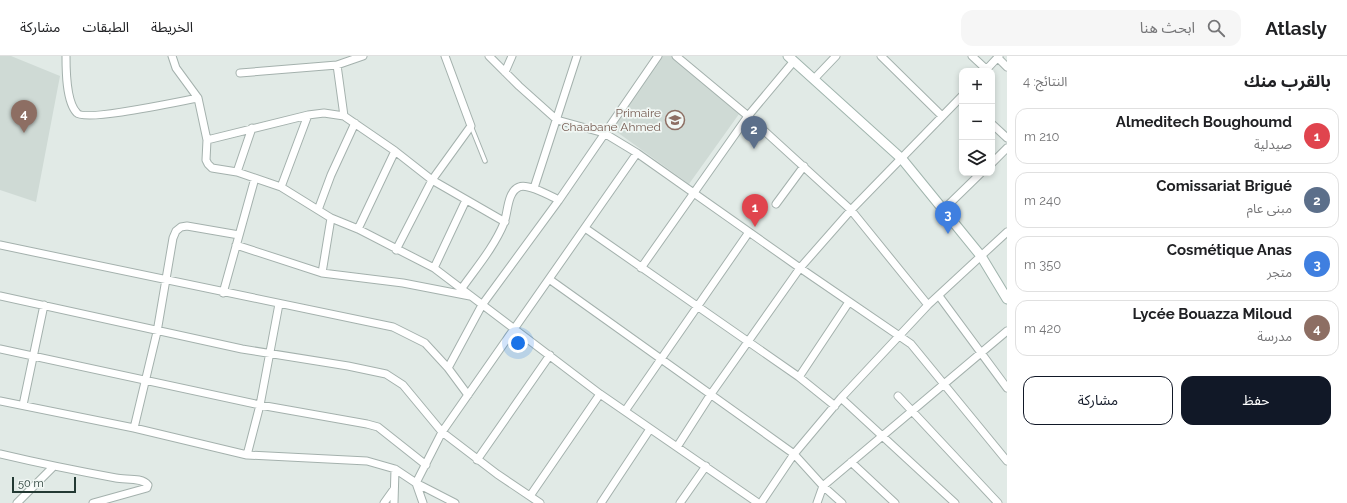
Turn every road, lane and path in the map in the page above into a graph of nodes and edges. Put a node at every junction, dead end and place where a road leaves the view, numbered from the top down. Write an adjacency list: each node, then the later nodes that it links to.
1 (66, 56): 22 (street)
2 (172, 56): 22 (street)
3 (363, 56): 15 (street)
4 (445, 56): 30 (street)
5 (489, 56): 19 (street)
6 (512, 56): 19 (street)
7 (577, 56): 28 (street)
8 (658, 56): 33 (street)
9 (676, 56): 26 (street)
10 (836, 56): 21 (street)
11 (881, 56): 27 (street)
12 (972, 56): 17 (street)
13 (999, 57): 16 (street); 18 (street)
14 (791, 59): 21 (street); 26 (street)
15 (337, 64): 20 (street); 25 (street)
16 (1007, 67)
17 (984, 68)
18 (988, 68)
19 (505, 72): 28 (street)
20 (240, 73)
21 (814, 79): 39 (street)
22 (198, 98): 35 (street)
23 (959, 99): 27 (street)
24 (308, 115): 25 (street); 32 (street); 47 (street)
25 (344, 116): 29 (street)
26 (748, 116): 42 (street); 49 (street)
27 (942, 116): 39 (street)
28 (557, 120): 33 (street); 48 (street)
29 (355, 123): 37 (street); 53 (street)
30 (472, 126): 41 (lane); 46 (street)
31 (995, 127): 34 (street)
32 (252, 128): 35 (street); 43 (street)
33 (604, 133): 38 (street); 51 (street)
34 (1007, 138)
35 (207, 140): 43 (street)
36 (1007, 148): 40 (street)
37 (395, 151): 46 (street); 59 (street)
38 (637, 152): 49 (street); 58 (street)
39 (902, 159): 54 (street); 55 (street)
40 (995, 159)
41 (486, 161)
42 (804, 166): 52 (street); 54 (street)
43 (237, 172): 45 (street)
44 (978, 176): 55 (street)
45 (255, 178): 47 (street); 62 (street)
46 (432, 180): 50 (street); 65 (street)
47 (281, 187): 53 (street)
48 (534, 188): 51 (street); 57 (street)
49 (693, 193): 60 (street); 68 (street)
50 (466, 200): 57 (street); 67 (street)
51 (559, 200): 81 (street)
52 (776, 204)
53 (318, 210): 56 (street)
54 (851, 210): 69 (street); 83 (street)
55 (943, 210): 66 (street)
56 (331, 218): 59 (street); 70 (street)
57 (505, 222): 73 (street)
58 (585, 228): 68 (street); 71 (street)
59 (358, 229): 65 (street)
60 (749, 232): 69 (street); 84 (street)
61 (1007, 232): 66 (street)
62 (239, 235): 64 (street); 72 (street)
63 (0, 245): 72 (street)
64 (236, 245): 70 (street); 74 (street)
65 (396, 250): 67 (street)
66 (981, 256): 77 (street); 78 (street)
67 (434, 268): 73 (street)
68 (642, 268): 84 (street)
69 (800, 268): 79 (street); 89 (street)
70 (322, 274): 76 (street)
71 (549, 279): 85 (street); 95 (street)
72 (165, 280): 74 (street); 87 (street)
73 (462, 288): 76 (street)
74 (223, 293): 80 (street)
75 (0, 296): 82 (street)
76 (472, 296): 81 (street)
77 (939, 296): 83 (street); 91 (street)
78 (1007, 299)
79 (849, 302): 88 (street); 97 (street)
80 (279, 304): 93 (street); 96 (street)
81 (482, 304): 85 (street); 96 (street)
82 (44, 305): 87 (street); 92 (street)
83 (928, 305): 88 (street)
84 (697, 306): 89 (street); 95 (street)
85 (513, 329): 94 (street); 103 (street)
86 (1007, 331): 91 (street)
87 (157, 332): 93 (street); 98 (street)
88 (900, 335): 99 (street); 105 (street)
89 (748, 342): 97 (street); 102 (street)
90 (0, 349): 92 (street)
91 (981, 353): 99 (street); 100 (street)
92 (33, 354): 98 (street); 107 (street)
93 (270, 354): 108 (street); 114 (street)
94 (550, 355): 101 (street); 120 (street)
95 (661, 358): 102 (street); 110 (street)
96 (448, 368): 103 (street)
97 (799, 377): 109 (street)
98 (145, 379): 108 (street); 112 (street)
99 (945, 383): 111 (street); 121 (street)
100 (1007, 388)
101 (600, 394): 110 (street); 130 (street)
102 (711, 394): 116 (street); 118 (street)
103 (468, 395): 114 (street)
104 (898, 396): 111 (street)
105 (841, 398): 109 (street); 115 (street)
106 (0, 401): 107 (street)
107 (23, 405): 112 (street)
108 (260, 405): 119 (street); 123 (street)
109 (835, 406): 118 (street)
110 (625, 411): 113 (street)
111 (911, 411): 115 (street); 146 (street)
112 (134, 428): 119 (street)
113 (650, 429): 116 (street); 138 (street)
114 (442, 432): 120 (street); 123 (street)
115 (882, 437): 122 (street); 145 (street)
116 (677, 447): 124 (street)
117 (0, 454): 125 (street)
118 (794, 454): 128 (street); 141 (street)
119 (247, 455): 126 (street)
120 (477, 460): 130 (street)
121 (1007, 461)
122 (851, 462): 128 (street); 144 (street)
123 (426, 464): 127 (street)
124 (706, 466): 139 (street); 140 (street)
125 (53, 467): 131 (street); 132 (street)
126 (395, 469): 127 (street); 129 (street)
127 (416, 483): 135 (street); 136 (street)
128 (823, 486): 142 (street); 143 (street)
129 (394, 489): 133 (street); 134 (street)
130 (530, 496): 137 (street)
131 (17, 503)
132 (93, 503)
133 (384, 503)
134 (394, 503)
135 (423, 503)
136 (455, 503)
137 (540, 503)
138 (601, 503)
139 (680, 503)
140 (758, 503)
141 (761, 503)
142 (817, 503)
143 (842, 503)
144 (895, 503)
145 (955, 503)
146 (998, 503)

